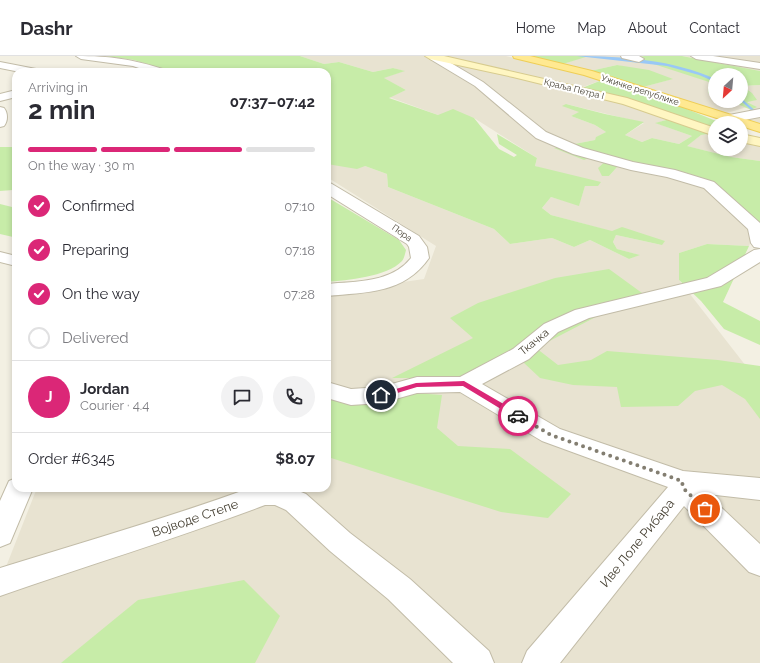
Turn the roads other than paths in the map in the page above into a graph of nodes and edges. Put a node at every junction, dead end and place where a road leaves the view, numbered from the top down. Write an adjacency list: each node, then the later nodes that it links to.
1 (81, 56): 12 (street)
2 (518, 56): 17 (main road, Ужичке републике)
3 (626, 56): 7 (street)
4 (696, 56): 10 (street)
5 (751, 56): 8 (street)
6 (432, 57): 22 (main road, Краља Петра I); 26 (street)
7 (639, 59)
8 (760, 61)
9 (0, 65): 11 (street)
10 (760, 66)
11 (15, 68)
12 (150, 68)
13 (12, 94): 14 (street)
14 (0, 98)
15 (0, 111): 19 (street)
16 (756, 113): 18 (street)
17 (719, 116)
18 (742, 116)
19 (0, 123)
20 (748, 125): 21 (main road, Ужичке републике)
21 (760, 128)
22 (708, 130)
23 (748, 139): 24 (main road)
24 (760, 142)
25 (331, 189): 30 (street, Пора)
26 (760, 243)
27 (760, 254): 31 (street, Ткачка)
28 (0, 256): 29 (street)
29 (12, 260)
30 (331, 289)
31 (464, 384): 32 (street, Ткачка); 33 (street)
32 (331, 391)
33 (682, 484): 34 (street); 37 (street); 40 (street, Иве Лоле Рибара)
34 (760, 489)
35 (17, 492): 36 (street)
36 (0, 535)
37 (760, 562)
38 (0, 582): 39 (street, Војводе Степе)
39 (477, 663)
40 (539, 663)

